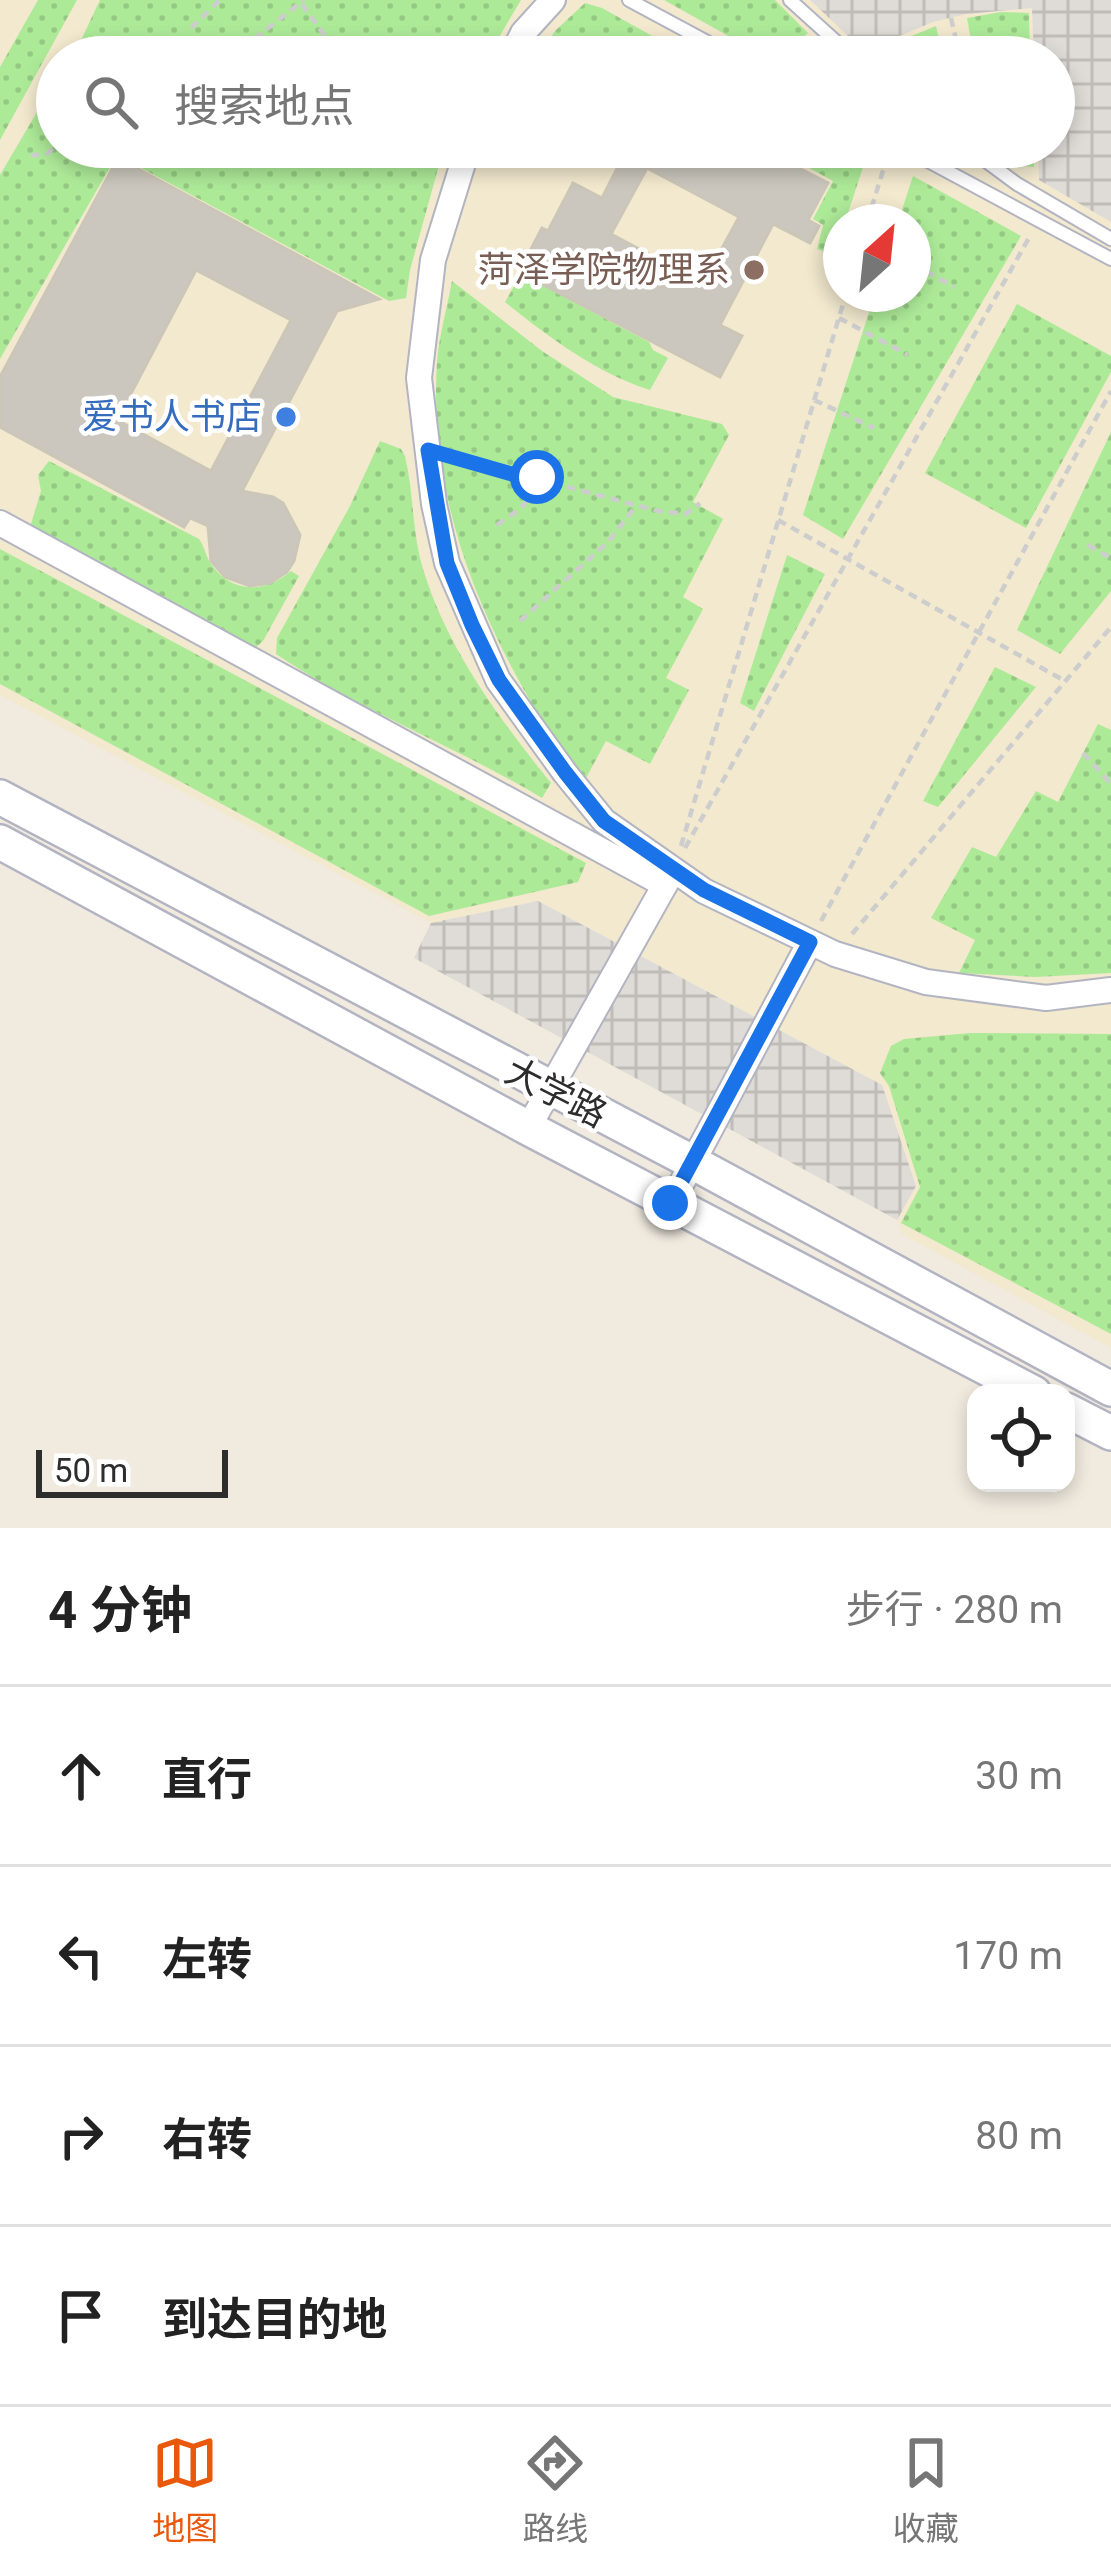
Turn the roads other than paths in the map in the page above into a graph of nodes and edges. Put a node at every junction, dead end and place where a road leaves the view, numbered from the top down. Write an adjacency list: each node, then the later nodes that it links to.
1 (553, 0): 4 (street)
2 (629, 0): 5 (lane)
3 (790, 0): 6 (lane)
4 (522, 36)
5 (696, 36)
6 (835, 36)
7 (461, 168): 15 (street)
8 (941, 168): 11 (lane)
9 (995, 168): 10 (lane)
10 (1111, 239)
11 (1111, 259)
12 (0, 523): 15 (street)
13 (0, 797): 18 (main road, 大学路)
14 (0, 842): 19 (main road, 大学路)
15 (669, 877): 16 (street); 18 (street)
16 (810, 942): 17 (street); 20 (street)
17 (1111, 990)
18 (550, 1090): 19 (street); 20 (main road, 大学路)
19 (528, 1129): 21 (main road, 大学路)
20 (690, 1161): 21 (street); 23 (main road, 大学路)
21 (670, 1203): 22 (main road, 大学路)
22 (1017, 1384)
23 (1111, 1389)
24 (1075, 1415): 25 (main road)
25 (1111, 1433)

